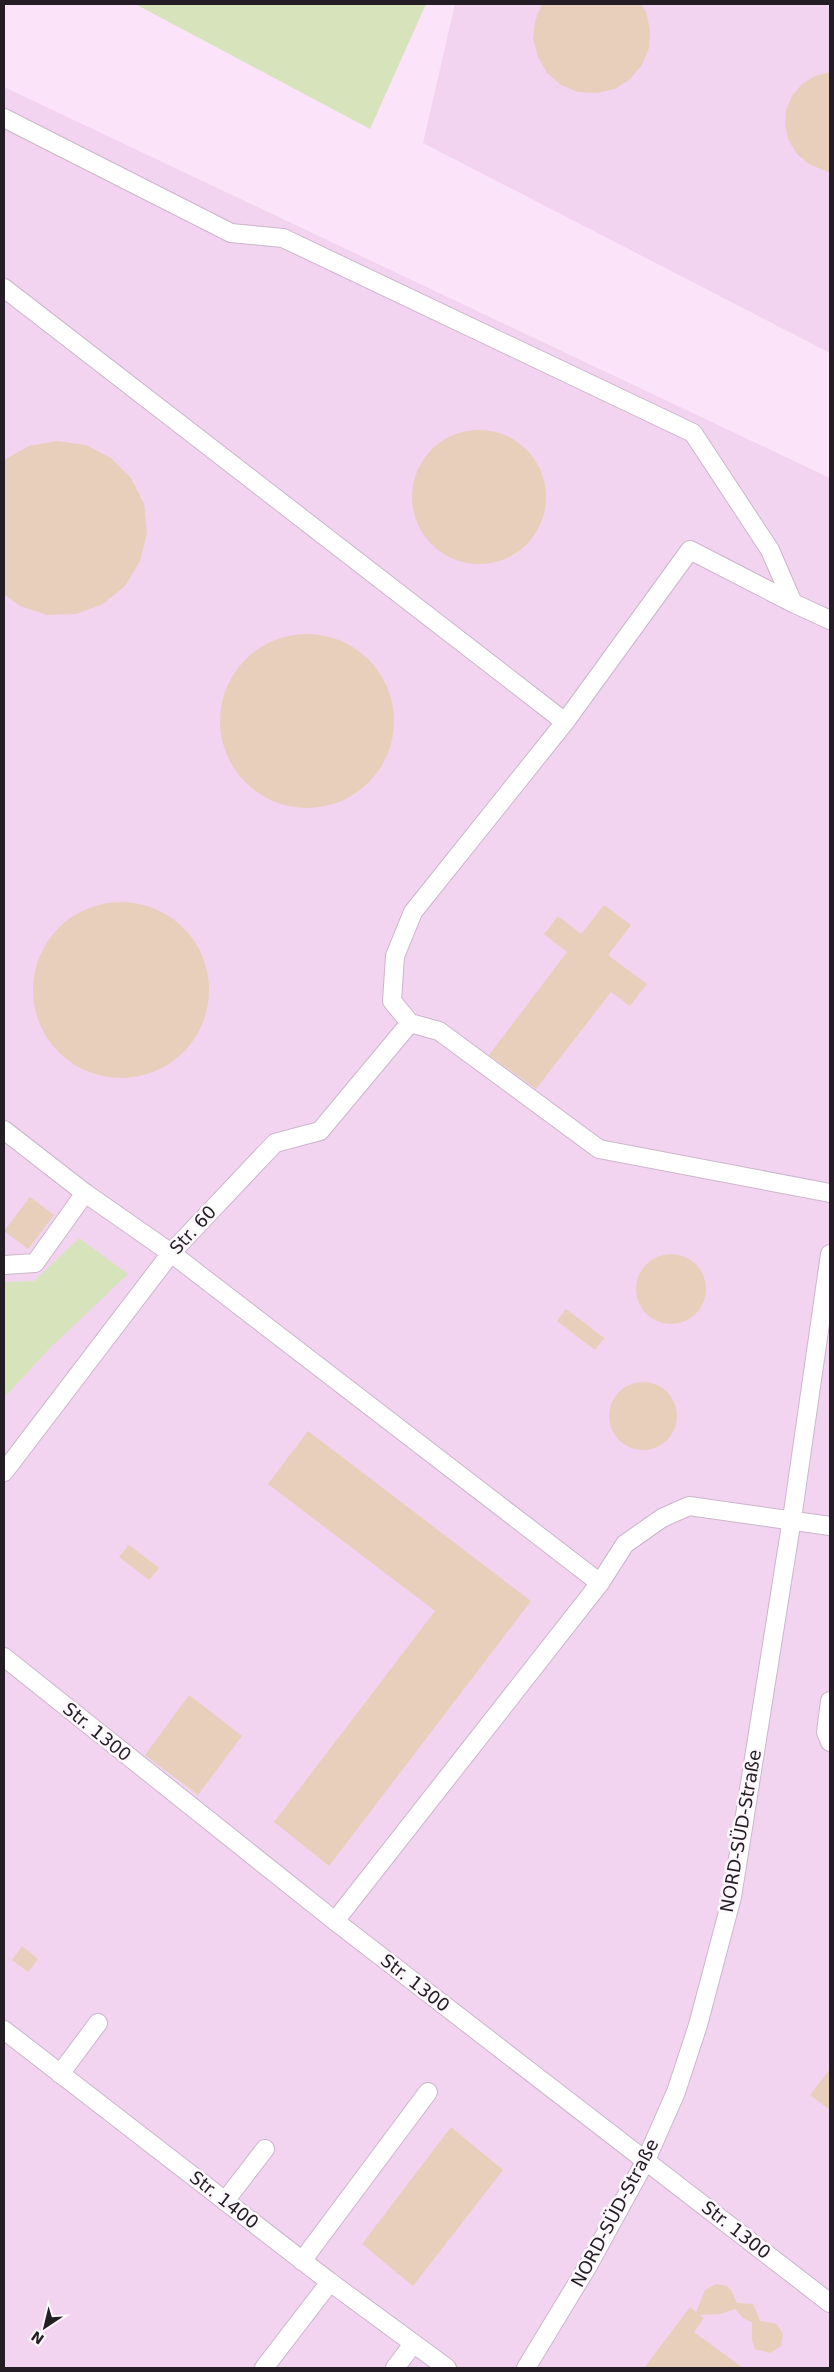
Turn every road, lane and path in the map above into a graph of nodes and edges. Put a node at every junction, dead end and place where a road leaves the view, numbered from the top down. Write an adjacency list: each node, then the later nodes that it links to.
1 (4, 118): 3 (lane)
2 (4, 288): 5 (lane)
3 (793, 603): 4 (lane); 5 (lane)
4 (830, 620)
5 (565, 722): 6 (lane)
6 (410, 1023): 9 (lane); 10 (lane, Str. 60)
7 (4, 1130): 8 (lane)
8 (85, 1193): 10 (lane); 12 (lane)
9 (830, 1193)
10 (171, 1253): 13 (lane, Str. 60); 16 (lane)
11 (830, 1254): 14 (lane, NORD-SÜD-Straße)
12 (4, 1265)
13 (4, 1472)
14 (790, 1520): 15 (lane); 16 (lane); 26 (lane, NORD-SÜD-Straße)
15 (830, 1526)
16 (600, 1583): 20 (lane)
17 (4, 1657): 20 (lane, Str. 1300)
18 (830, 1702): 19 (lane)
19 (830, 1742)
20 (335, 1921): 26 (lane, Str. 1300)
21 (98, 2023): 23 (lane)
22 (4, 2030): 23 (lane, Str. 1400)
23 (60, 2074): 27 (lane, Str. 1400)
24 (428, 2092): 28 (lane)
25 (264, 2149): 27 (lane)
26 (646, 2160): 30 (lane, Str. 1300); 35 (lane, NORD-SÜD-Straße)
27 (225, 2201): 28 (lane, Str. 1400)
28 (302, 2261): 29 (lane, Str. 1400)
29 (330, 2282): 31 (lane, Str. 1400); 32 (lane)
30 (830, 2303)
31 (413, 2344): 33 (lane); 34 (lane, Str. 1400)
32 (264, 2368)
33 (395, 2368)
34 (446, 2368)
35 (526, 2368)

